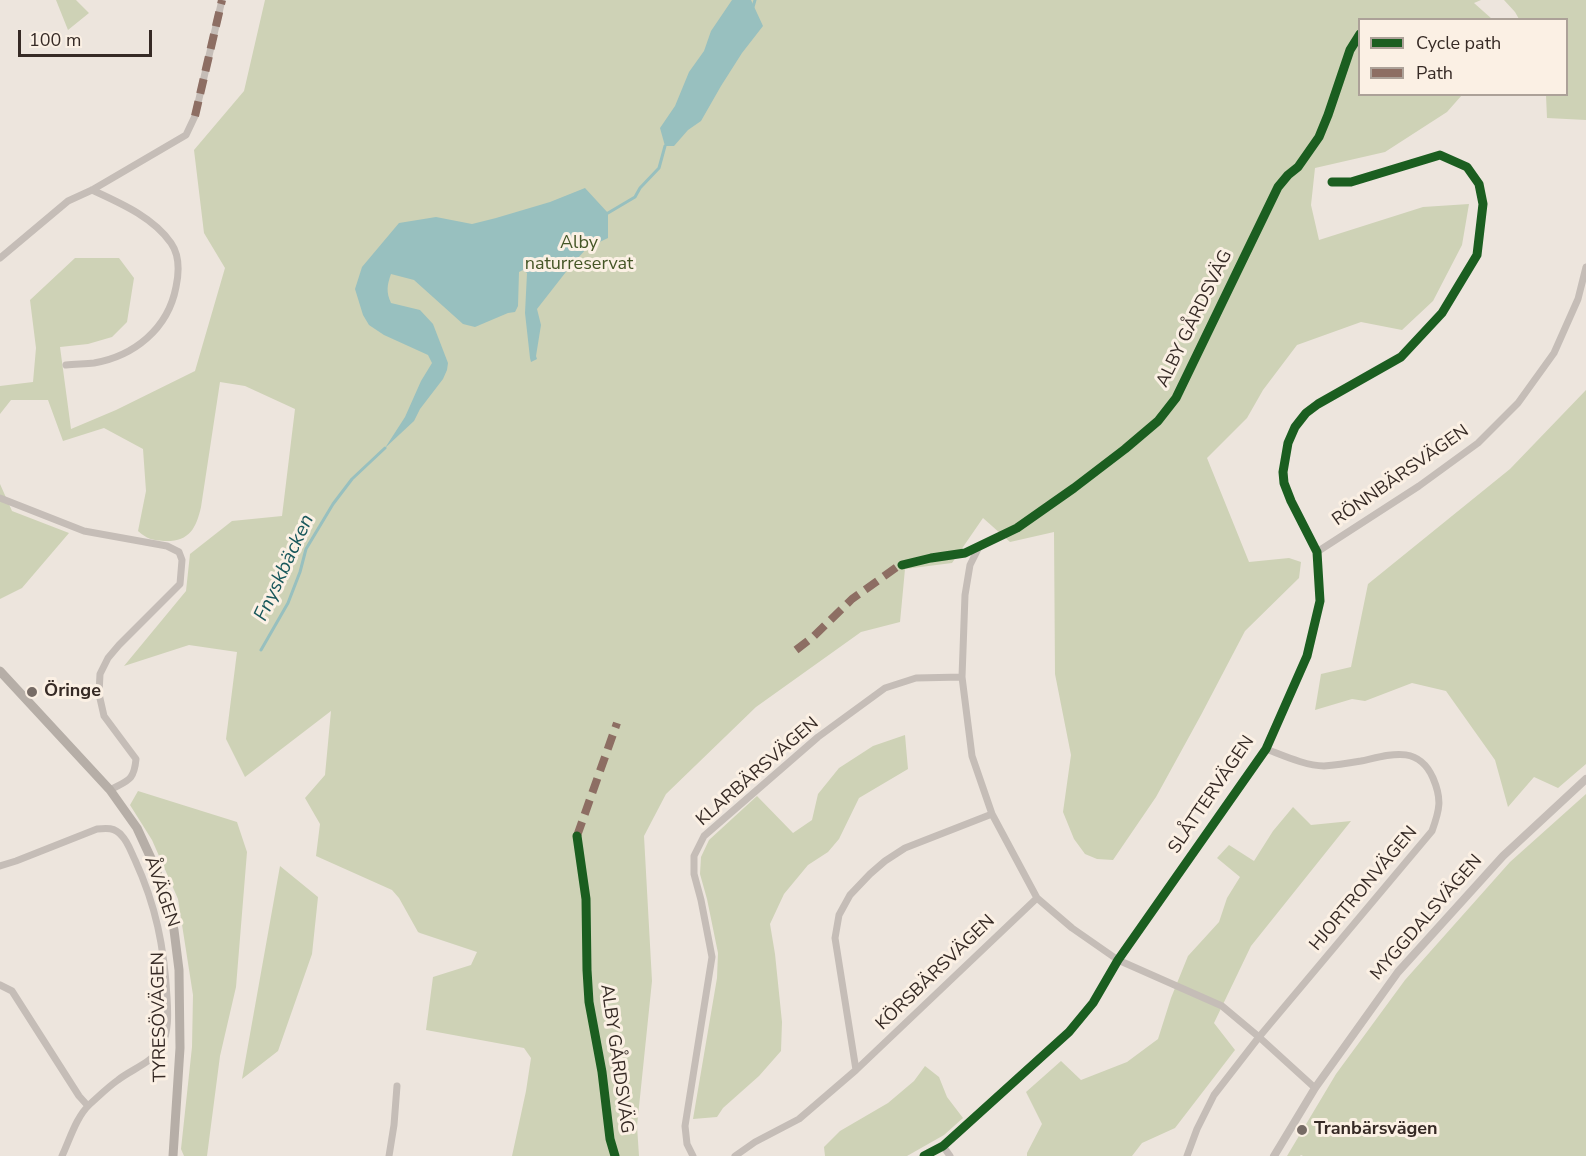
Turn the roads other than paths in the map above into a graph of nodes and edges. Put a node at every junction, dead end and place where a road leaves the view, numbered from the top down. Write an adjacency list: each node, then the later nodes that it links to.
1 (222, 0): 3 (street)
2 (1332, 182): 9 (street, SLÅTTERVÄGEN)
3 (92, 190): 4 (street); 6 (street)
4 (0, 258)
5 (1586, 267): 9 (street, RÖNNBÄRSVÄGEN)
6 (66, 365)
7 (0, 498): 14 (street)
8 (979, 547): 11 (street)
9 (1317, 552): 12 (street, SLÅTTERVÄGEN)
10 (0, 671): 14 (main road, TYRESÖVÄGEN)
11 (962, 677): 15 (street); 29 (street, KLARBÄRSVÄGEN)
12 (1266, 749): 18 (street, SLÅTTERVÄGEN); 20 (street, HJORTRONVÄGEN)
13 (1586, 779): 23 (street, MYGGDALSVÄGEN)
14 (110, 790): 27 (main road, TYRESÖVÄGEN)
15 (992, 814): 17 (street); 21 (street)
16 (0, 866): 24 (street, ÅVÄGEN)
17 (1038, 898): 18 (street); 21 (street, KÖRSBÄRSVÄGEN)
18 (1118, 960): 20 (street); 25 (street, SLÅTTERVÄGEN)
19 (0, 985): 24 (street)
20 (1259, 1037): 23 (street); 33 (street)
21 (856, 1070): 30 (street, KÖRSBÄRSVÄGEN)
22 (397, 1086): 28 (street)
23 (1315, 1088): 34 (street, MYGGDALSVÄGEN)
24 (88, 1106): 26 (street, ÅVÄGEN)
25 (944, 1146): 31 (street, SLÅTTERVÄGEN); 32 (street)
26 (62, 1156)
27 (171, 1156)
28 (389, 1156)
29 (693, 1156)
30 (735, 1156)
31 (924, 1156)
32 (950, 1156)
33 (1187, 1156)
34 (1274, 1156)

